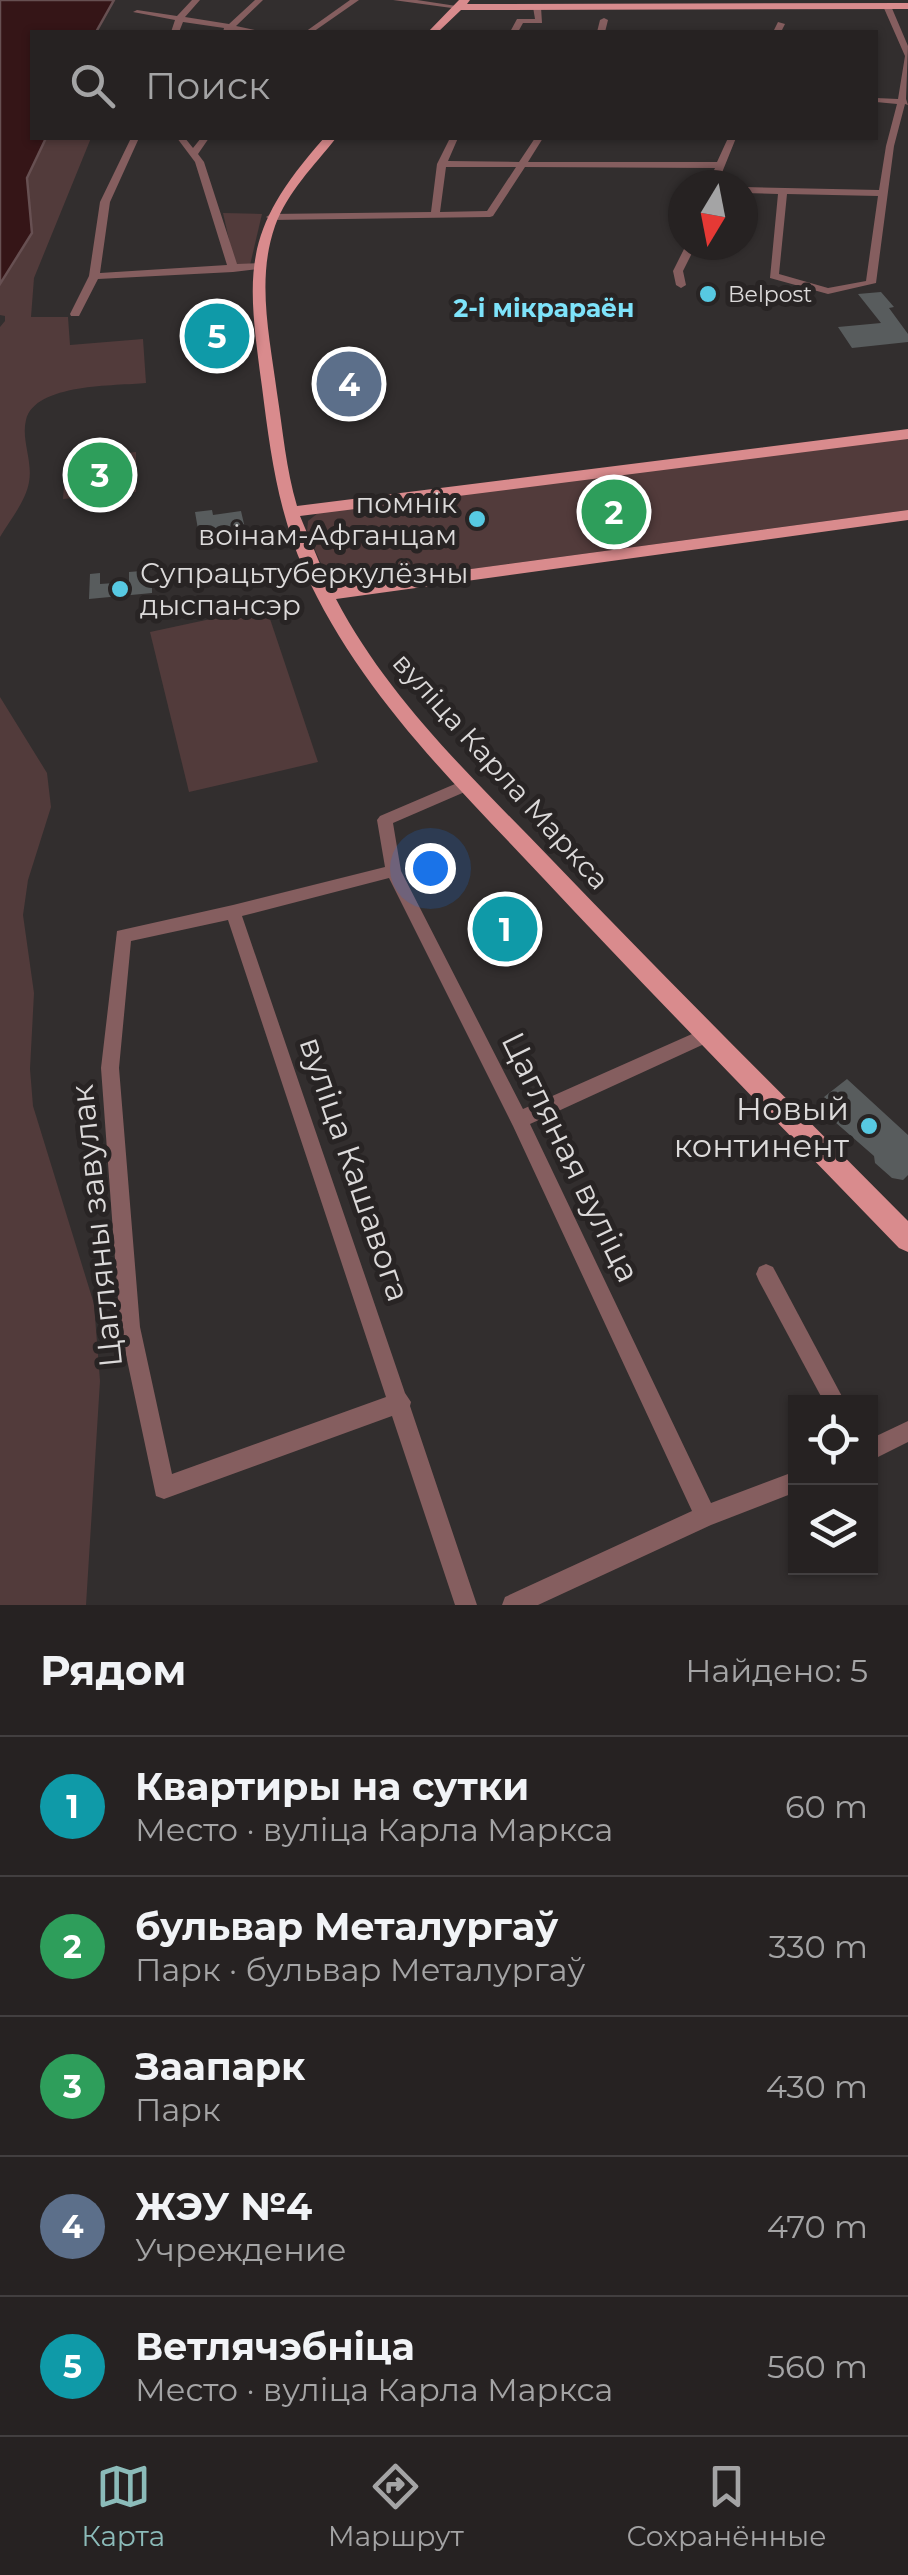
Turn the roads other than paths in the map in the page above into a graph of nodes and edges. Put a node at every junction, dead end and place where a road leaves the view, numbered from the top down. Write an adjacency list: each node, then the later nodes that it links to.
1 (196, 0): 11 (street)
2 (260, 0): 14 (street)
3 (355, 0): 15 (street)
4 (397, 0): 5 (street)
5 (462, 4): 9 (main road); 16 (main road)
6 (588, 4): 7 (main road); 9 (main road)
7 (888, 6): 8 (main road); 19 (street)
8 (908, 6)
9 (537, 7): 17 (street)
10 (137, 12): 11 (street)
11 (180, 18): 13 (street); 14 (street)
12 (604, 20): 18 (street)
13 (176, 30)
14 (228, 30)
15 (312, 30)
16 (435, 30)
17 (515, 30)
18 (601, 30)
19 (908, 57): 21 (street)
20 (878, 100): 21 (street)
21 (904, 101): 36 (street)
22 (134, 140): 42 (street)
23 (182, 140): 29 (street)
24 (203, 140): 29 (street)
25 (328, 140): 38 (main road, вуліца Карла Маркса)
26 (453, 140): 31 (street)
27 (538, 140): 30 (street)
28 (731, 140): 32 (street)
29 (192, 155): 41 (street)
30 (524, 163): 31 (street); 32 (street); 37 (street)
31 (442, 164): 37 (street)
32 (720, 165): 33 (street)
33 (718, 170)
34 (758, 190): 35 (street)
35 (783, 191): 36 (street); 36 (street)
36 (882, 193)
37 (435, 216): 38 (street)
38 (271, 218): 40 (main road, вуліца Карла Маркса)
39 (684, 260): 43 (street)
40 (259, 266): 41 (street); 46 (main road, вуліца Карла Маркса)
41 (233, 269): 42 (street)
42 (94, 276): 44 (street)
43 (681, 285)
44 (75, 314)
45 (908, 434): 46 (main road)
46 (291, 512): 48 (main road, вуліца Карла Маркса)
47 (908, 514): 48 (main road)
48 (326, 594): 49 (main road, вуліца Карла Маркса)
49 (469, 784): 50 (street, Цагляная вуліца); 52 (main road, вуліца Карла Маркса)
50 (393, 871): 51 (street); 53 (street, Цагляная вуліца)
51 (233, 912): 57 (street, вуліца Кашавога); 57 (street, Цагляны завулак)
52 (706, 1035): 53 (street); 54 (main road, вуліца Карла Маркса)
53 (519, 1120): 61 (street, Цагляная вуліца)
54 (908, 1238)
55 (766, 1274): 56 (street)
56 (831, 1395)
57 (401, 1402): 62 (street, вуліца Кашавога)
58 (908, 1431): 59 (street)
59 (878, 1447)
60 (788, 1484): 61 (street)
61 (706, 1516): 63 (street)
62 (466, 1605)
63 (513, 1605)

